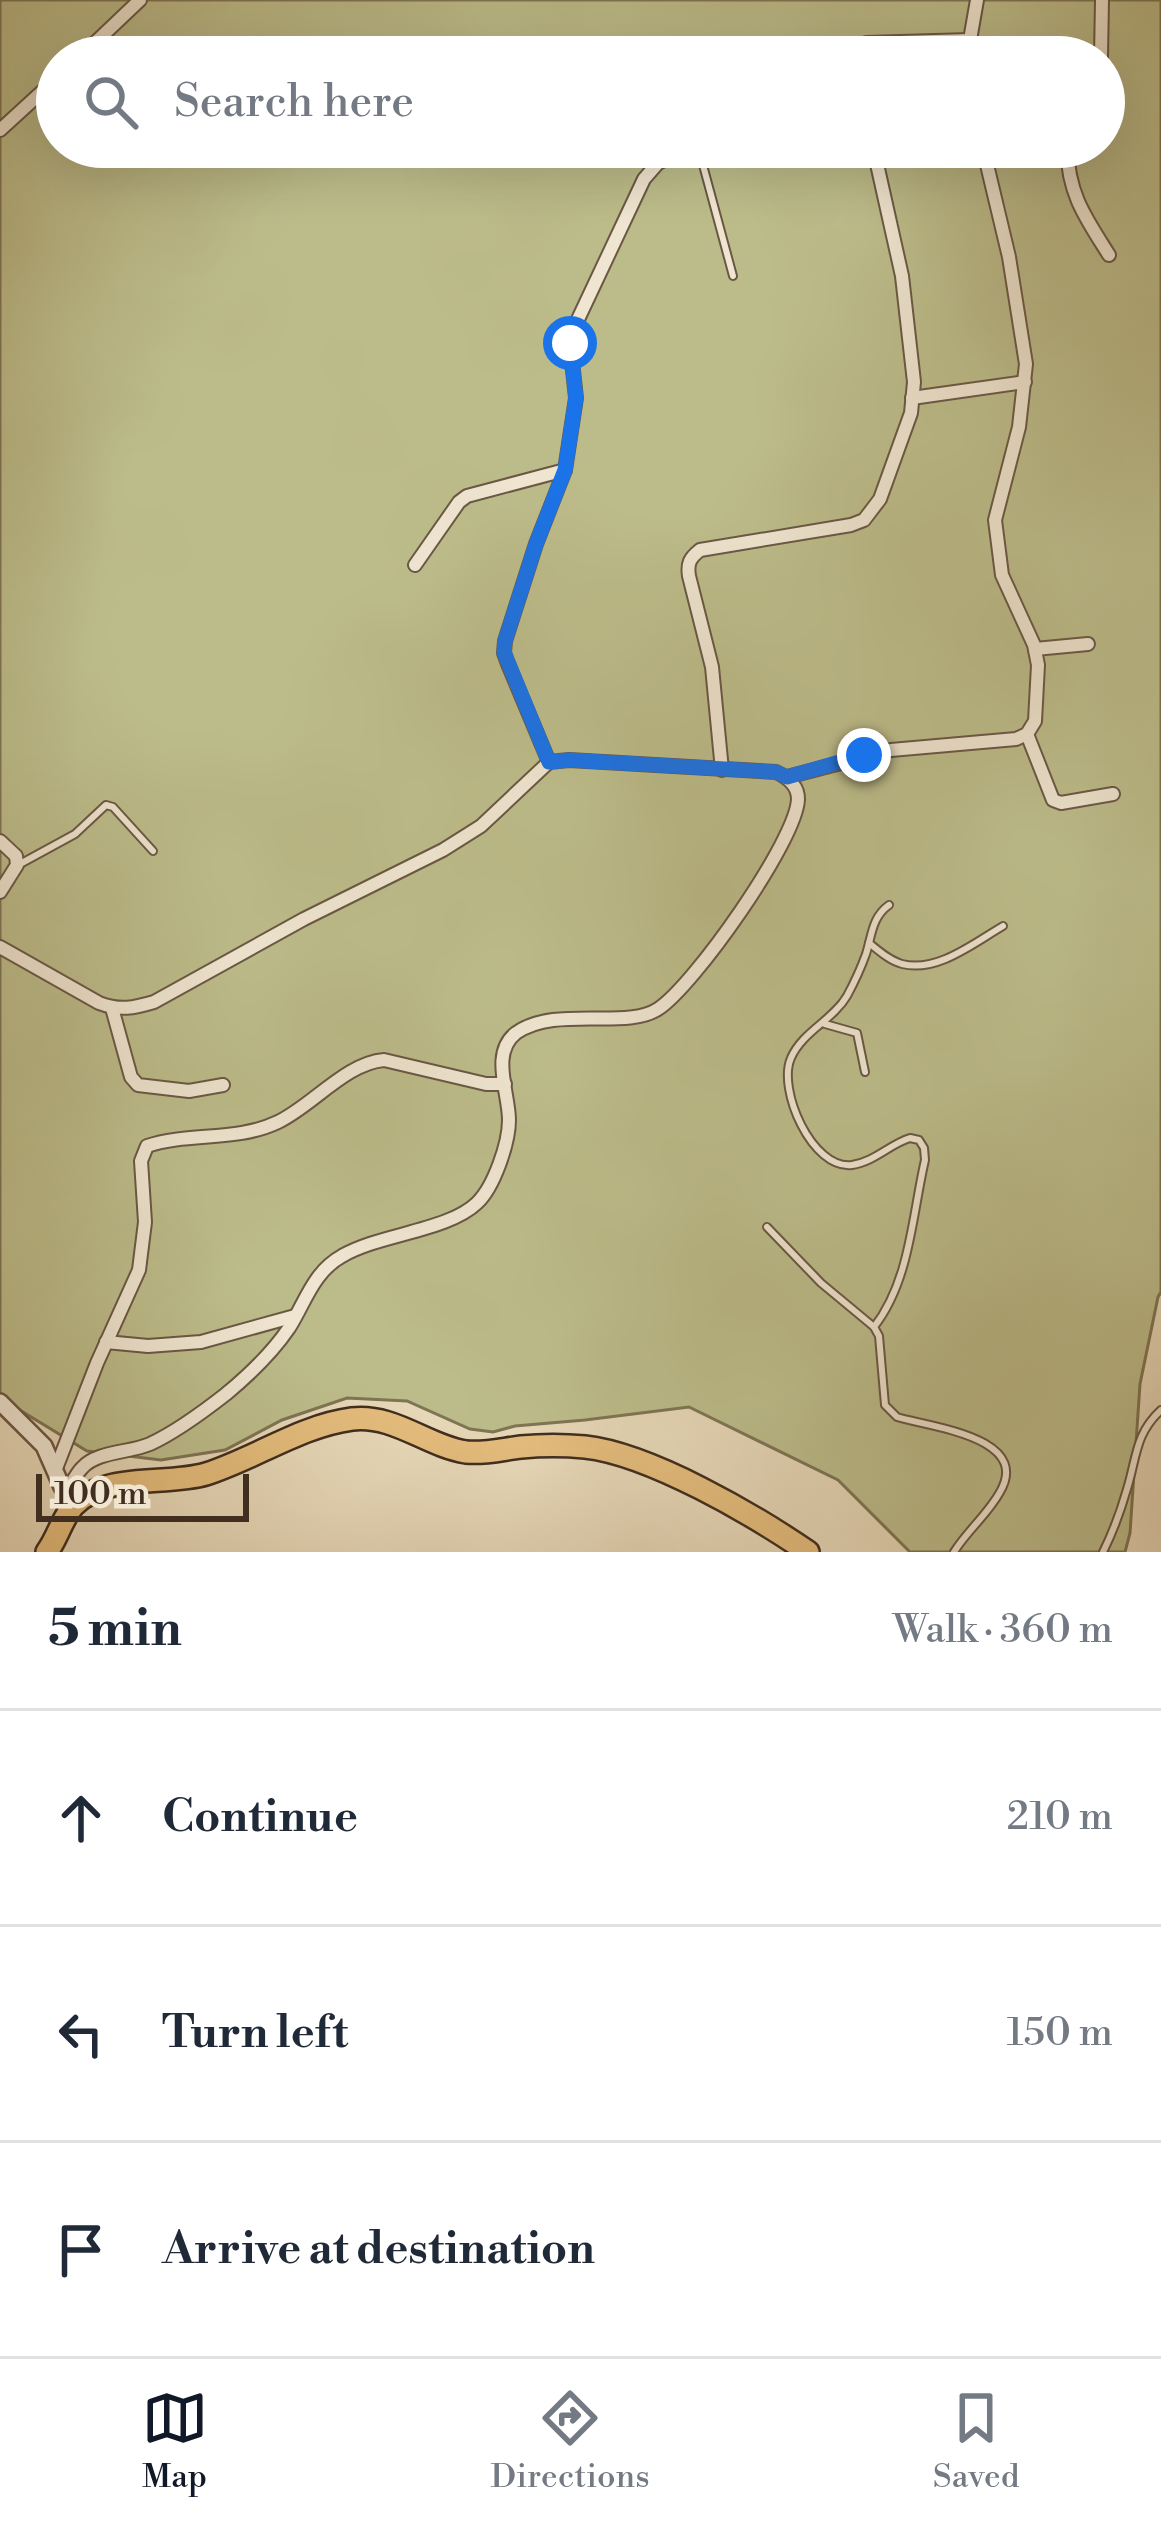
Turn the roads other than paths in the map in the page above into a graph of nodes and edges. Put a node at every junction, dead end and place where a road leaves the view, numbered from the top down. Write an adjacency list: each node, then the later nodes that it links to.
1 (140, 0): 4 (street)
2 (976, 0): 5 (street)
3 (1102, 0): 6 (street)
4 (102, 36)
5 (971, 36)
6 (1101, 36)
7 (36, 97): 8 (street)
8 (0, 130)
9 (654, 168): 18 (street)
10 (704, 168): 15 (lane)
11 (878, 168): 17 (street)
12 (987, 168): 16 (street)
13 (1069, 168): 14 (street)
14 (1109, 255)
15 (733, 276)
16 (1025, 382): 17 (street); 21 (street)
17 (912, 398): 24 (street)
18 (565, 470): 19 (street); 23 (street)
19 (415, 565)
20 (1088, 644): 21 (street)
21 (1035, 650): 22 (street)
22 (1027, 734): 25 (street); 26 (street)
23 (549, 762): 24 (street); 35 (street)
24 (722, 770): 25 (street)
25 (787, 777): 38 (street)
26 (1113, 794)
27 (0, 841): 29 (street)
28 (153, 851): 29 (lane)
29 (17, 866): 30 (street)
30 (0, 892)
31 (889, 905): 33 (lane)
32 (1003, 926): 33 (lane)
33 (868, 944): 36 (lane)
34 (0, 947): 35 (street)
35 (112, 1008): 39 (street)
36 (823, 1024): 37 (lane); 42 (lane)
37 (865, 1072)
38 (505, 1084): 41 (street); 43 (street)
39 (224, 1085)
40 (767, 1227): 42 (lane)
41 (296, 1316): 43 (street); 47 (street)
42 (874, 1327): 50 (lane)
43 (106, 1342): 46 (street)
44 (0, 1402): 46 (street)
45 (1161, 1410): 51 (lane)
46 (55, 1471): 47 (street)
47 (74, 1495): 48 (main road); 49 (main road)
48 (57, 1547)
49 (808, 1552)
50 (954, 1552)
51 (1102, 1552)

